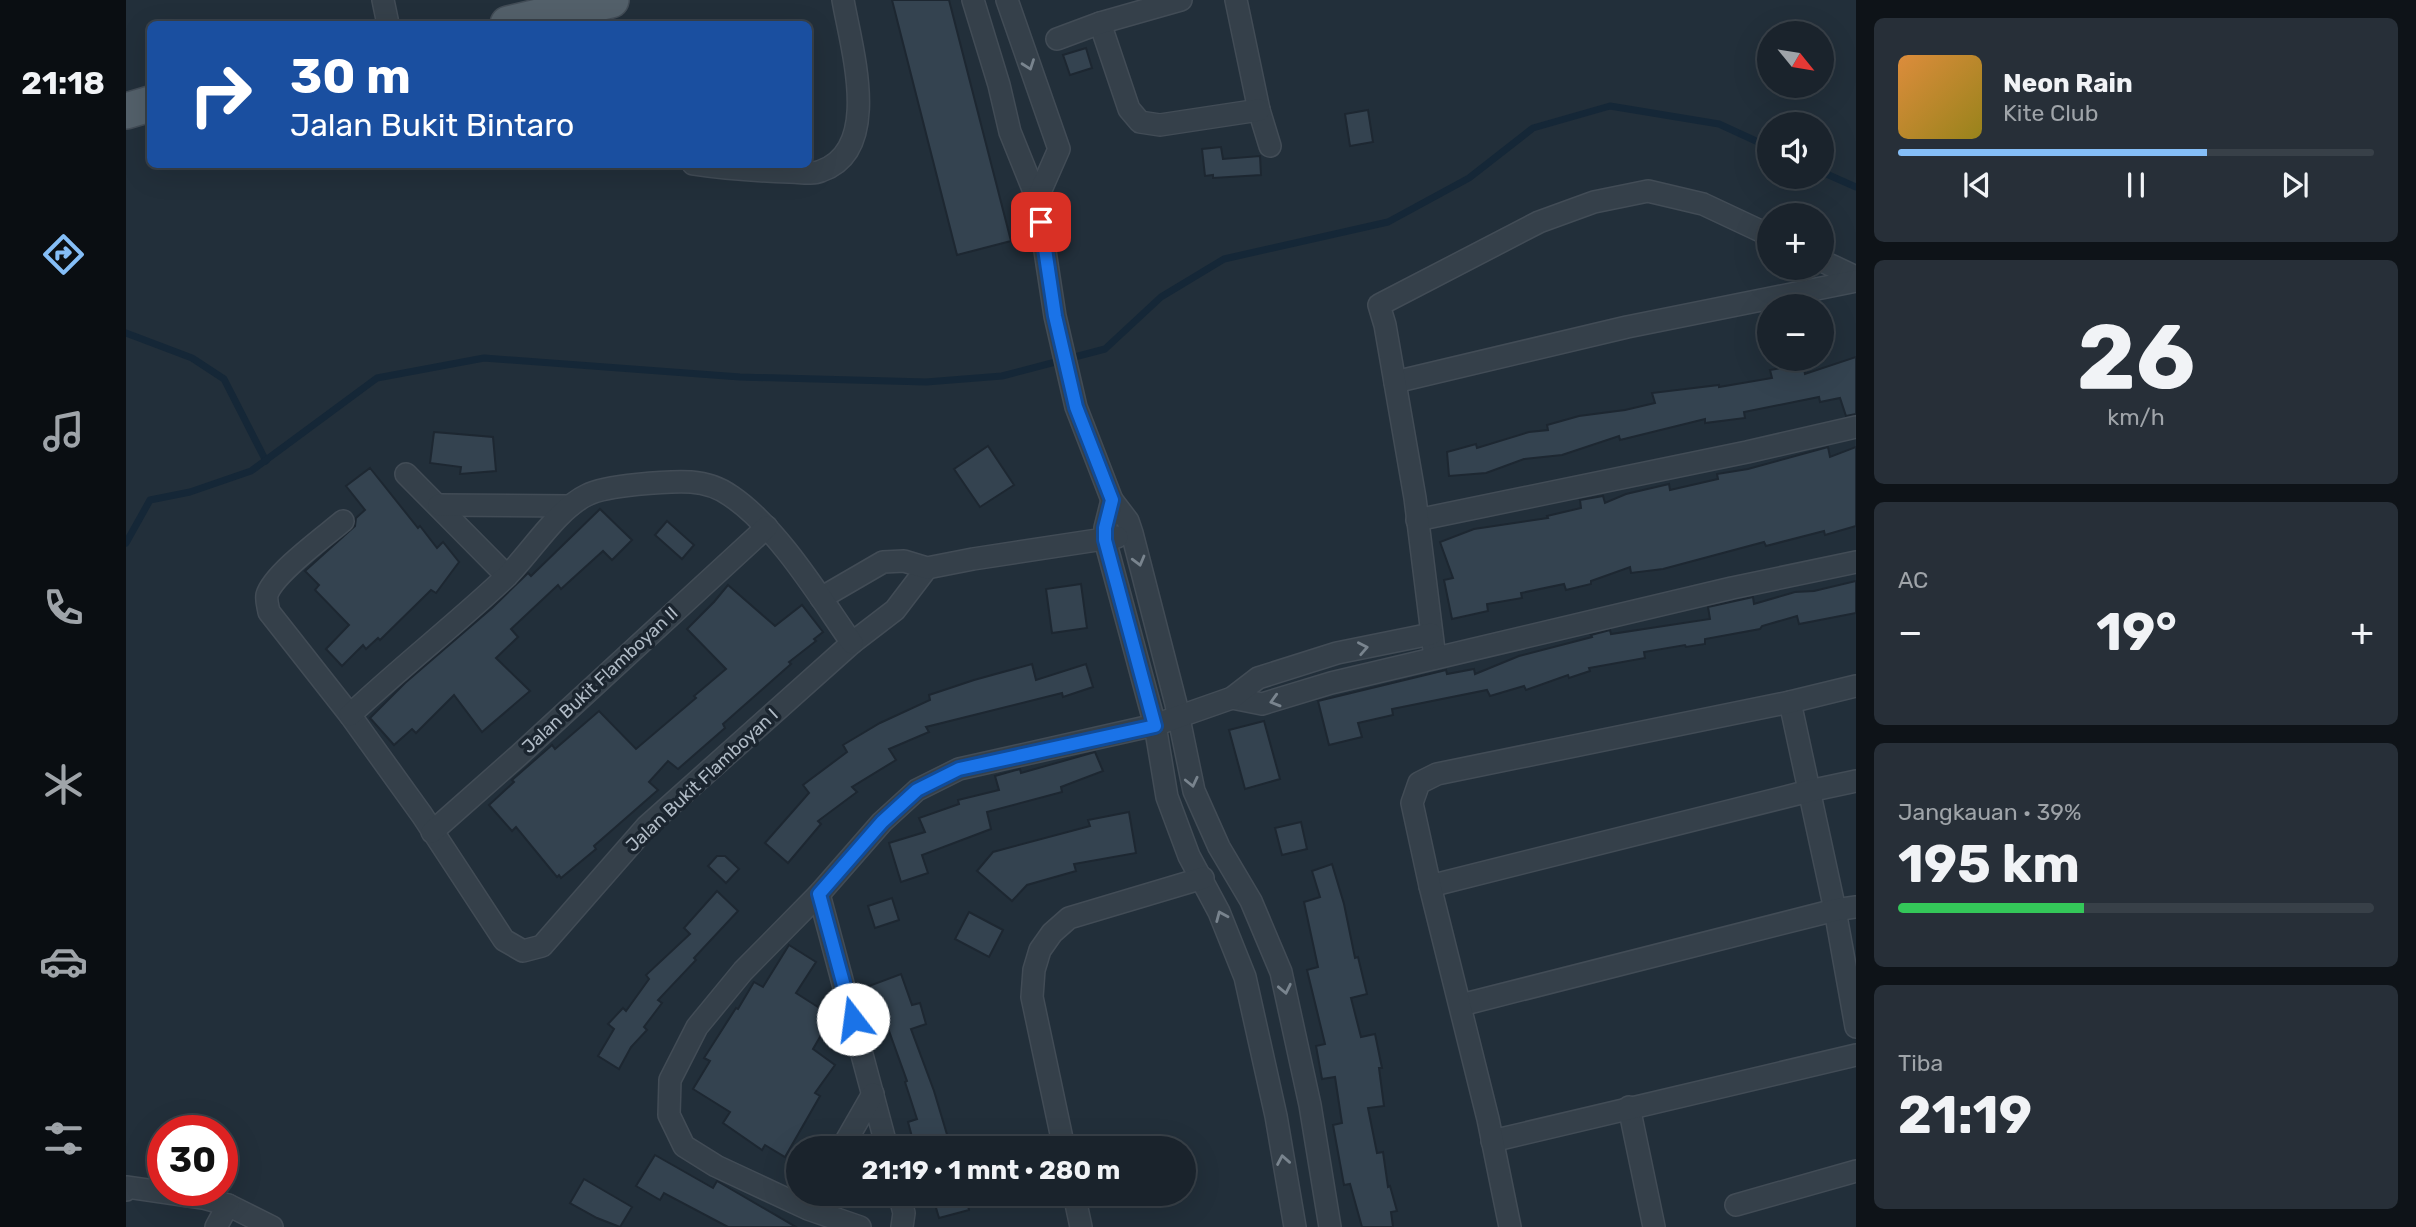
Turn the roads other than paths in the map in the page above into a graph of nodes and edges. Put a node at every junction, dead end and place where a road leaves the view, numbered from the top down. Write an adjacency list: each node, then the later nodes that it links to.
1 (383, 0): 9 (street)
2 (611, 0): 8 (main road)
3 (843, 0): 18 (street)
4 (973, 0): 12 (street)
5 (1007, 0): 11 (street)
6 (1181, 0): 10 (street)
7 (1236, 0): 15 (street)
8 (547, 20)
9 (387, 21)
10 (1100, 23): 13 (street); 15 (street)
11 (1016, 26): 12 (street); 19 (street, one-way to 19)
12 (984, 36): 19 (street)
13 (1057, 39)
14 (147, 105): 16 (main road)
15 (1259, 110): 17 (street)
16 (126, 111)
17 (1270, 146)
18 (719, 168)
19 (1037, 199): 26 (street)
20 (1757, 229): 23 (street)
21 (1834, 267): 22 (street)
22 (1856, 279): 23 (street)
23 (1395, 382): 29 (street)
24 (1856, 427): 29 (street)
25 (406, 474): 27 (street)
26 (1112, 500): 32 (street); 33 (street)
27 (439, 505): 28 (street); 36 (street)
28 (569, 506): 31 (street); 36 (street)
29 (1418, 520): 38 (street)
30 (343, 521): 46 (street)
31 (767, 527): 37 (street); 51 (street, Jalan Bukit Flamboyan II)
32 (1132, 533): 33 (street); 47 (street, one-way to 47)
33 (1105, 540): 35 (street); 48 (street)
34 (1856, 562): 40 (street)
35 (927, 568): 37 (street); 39 (street, Jalan Bukit Flamboyan I)
36 (507, 576): 46 (street)
37 (821, 598): 39 (street)
38 (1431, 634): 40 (street); 41 (street, one-way to 38)
39 (852, 643): 51 (street, Jalan Bukit Flamboyan I)
40 (1435, 658): 43 (street)
41 (1315, 660): 43 (street); 44 (street)
42 (1856, 686): 45 (street)
43 (1318, 688): 44 (street, one-way to 44)
44 (1232, 698): 47 (street)
45 (1790, 702): 50 (street); 53 (street)
46 (350, 715): 51 (street)
47 (1179, 717): 48 (street); 60 (street, one-way to 60)
48 (1155, 726): 52 (street); 54 (street)
49 (1856, 781): 50 (street)
50 (1808, 791): 53 (street); 55 (street)
51 (432, 832)
52 (1203, 878): 62 (street, one-way to 52); 65 (street)
53 (1430, 886): 56 (street)
54 (819, 894): 59 (street); 70 (street)
55 (1846, 908): 56 (street); 57 (street)
56 (1461, 1005): 66 (street)
57 (1856, 1027)
58 (1856, 1055): 61 (street)
59 (873, 1094): 63 (street); 64 (street)
60 (1310, 1105): 62 (street); 83 (street)
61 (1629, 1107): 66 (street); 85 (street)
62 (1276, 1116): 82 (street, one-way to 62)
63 (849, 1136)
64 (884, 1136)
65 (1061, 1136)
66 (1492, 1141): 84 (street)
67 (1856, 1171): 71 (street)
68 (126, 1190): 69 (street)
69 (147, 1191)
70 (786, 1191)
71 (1736, 1205)
72 (227, 1206): 77 (street)
73 (230, 1206): 78 (street)
74 (822, 1206): 79 (street)
75 (902, 1206): 80 (street)
76 (1077, 1206): 81 (street)
77 (216, 1227)
78 (272, 1227)
79 (860, 1227)
80 (902, 1227)
81 (1081, 1227)
82 (1295, 1227)
83 (1330, 1227)
84 (1510, 1227)
85 (1654, 1227)

